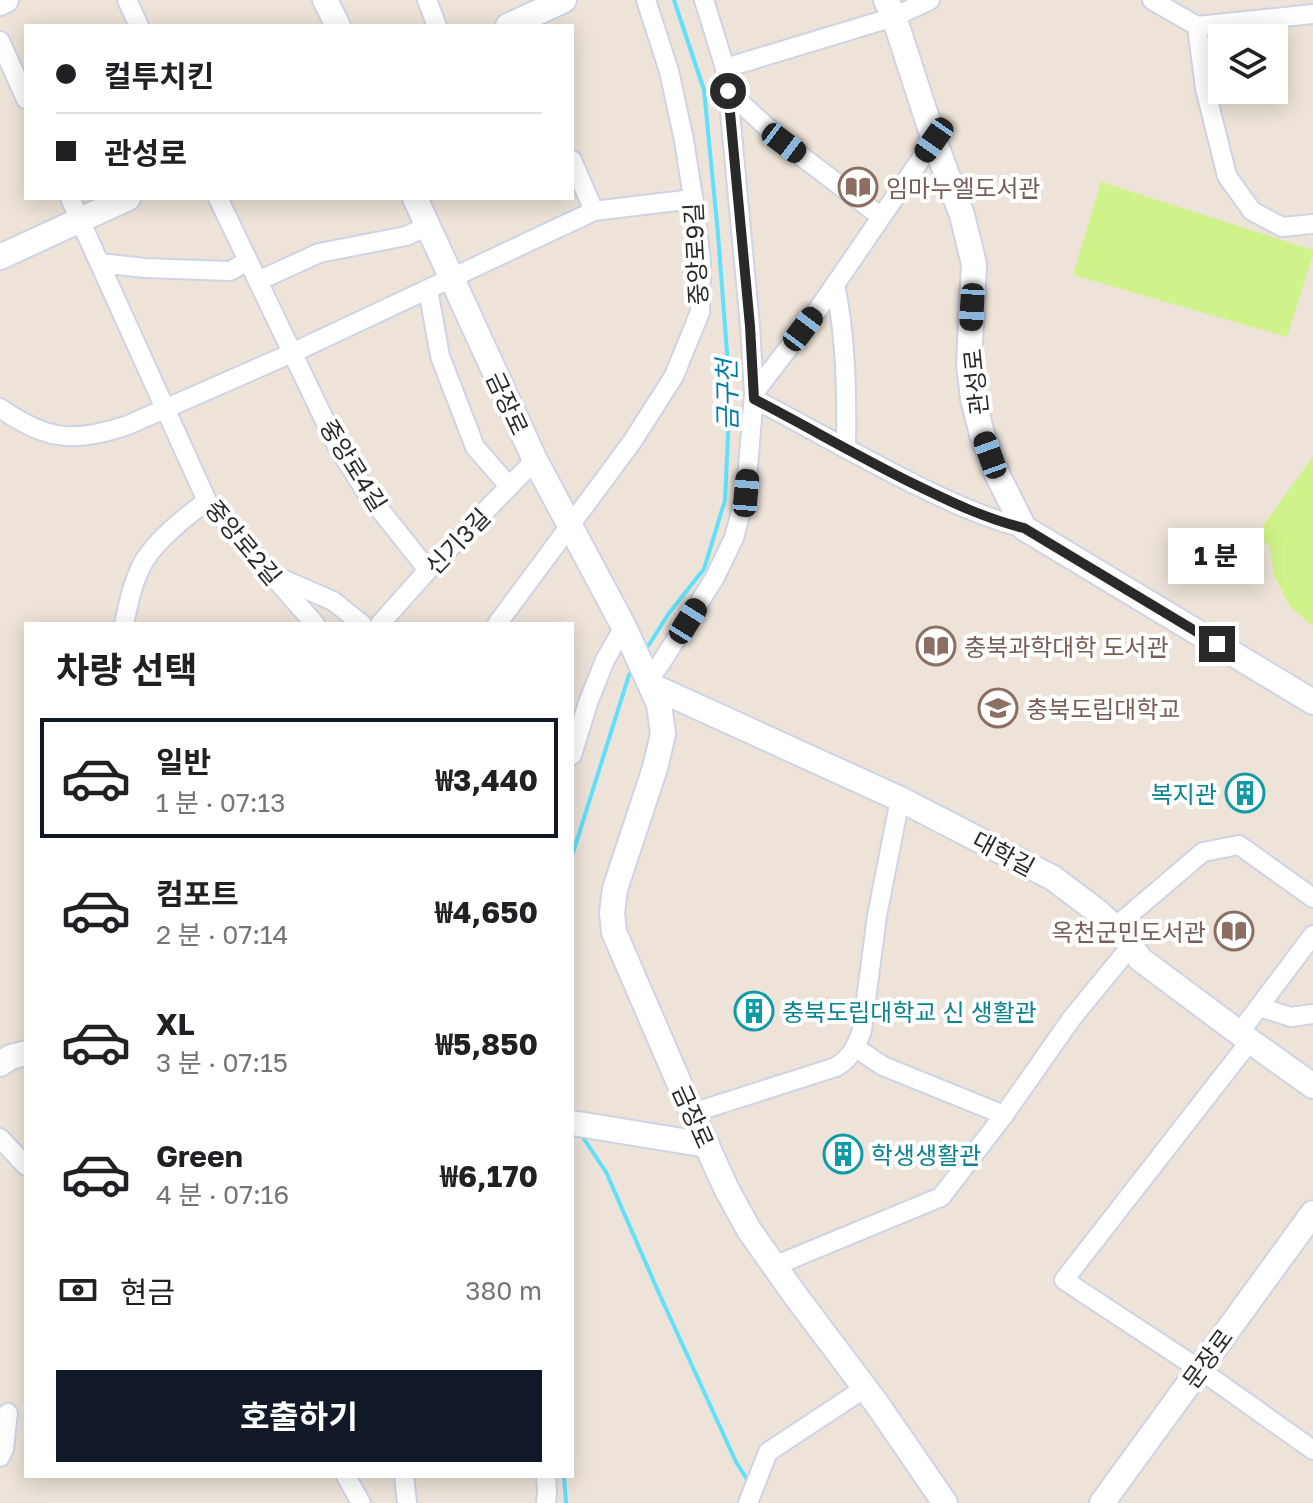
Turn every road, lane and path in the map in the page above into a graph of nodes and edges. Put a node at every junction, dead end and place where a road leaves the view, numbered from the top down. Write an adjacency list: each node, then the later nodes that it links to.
1 (6, 0): 10 (street)
2 (127, 0): 13 (street)
3 (325, 0): 14 (street)
4 (427, 0): 15 (street)
5 (646, 0): 24 (street, 중앙로9길)
6 (704, 0): 19 (street)
7 (930, 0): 11 (street)
8 (1152, 0): 17 (street)
9 (559, 1): 16 (street)
10 (0, 3)
11 (890, 8): 19 (street); 22 (street, 관성로)
12 (1313, 14): 17 (street)
13 (138, 24)
14 (337, 24)
15 (436, 24)
16 (513, 24)
17 (1197, 26): 31 (street)
18 (0, 41): 21 (street)
19 (725, 68): 20 (street)
20 (728, 91): 30 (street); 41 (street)
21 (24, 95)
22 (934, 140): 30 (street); 49 (street, 관성로)
23 (574, 165): 29 (street)
24 (693, 199): 29 (street); 48 (street, 중앙로9길)
25 (118, 200): 28 (street)
26 (219, 200): 34 (street, 중앙로4길)
27 (416, 200): 32 (street, 금장로)
28 (75, 209): 33 (street); 35 (street, 중앙로2길)
29 (594, 211): 36 (street)
30 (880, 216): 38 (street)
31 (1313, 224)
32 (428, 226): 36 (street, 금장로); 37 (street)
33 (0, 257)
34 (248, 261): 35 (street); 37 (street, 중앙로4길)
35 (100, 263): 43 (street, 중앙로2길)
36 (451, 279): 39 (street); 45 (street, 금장로)
37 (258, 281): 40 (street, 중앙로4길)
38 (835, 284): 41 (street); 44 (street)
39 (428, 289): 40 (street); 46 (street)
40 (292, 353): 43 (street); 50 (street, 중앙로4길)
41 (754, 396): 44 (street); 58 (street)
42 (0, 408): 43 (street)
43 (166, 409): 47 (street, 중앙로2길)
44 (846, 448): 49 (street)
45 (535, 460): 46 (street, 신기3길); 48 (street, 금장로)
46 (509, 486): 50 (street, 신기3길)
47 (207, 501): 51 (street, 중앙로2길); 52 (street)
48 (570, 525): 56 (street); 57 (street, 금장로)
49 (1024, 528): 60 (street)
50 (428, 570): 55 (street, 신기3길)
51 (271, 574): 53 (street, 중앙로2길); 54 (street)
52 (124, 622)
53 (313, 622)
54 (359, 622)
55 (382, 622)
56 (498, 622)
57 (625, 631): 58 (street, 금장로); 59 (street)
58 (650, 682): 62 (street, 대학길); 74 (street, 금장로)
59 (580, 698): 61 (street)
60 (1313, 702)
61 (574, 741)
62 (900, 799): 64 (street, 대학길); 70 (street)
63 (1313, 898): 64 (street)
64 (1115, 927): 66 (street, 대학길)
65 (1313, 935): 67 (street)
66 (1131, 946): 69 (street, 대학길); 75 (street)
67 (1259, 1007): 68 (street); 69 (street)
68 (1313, 1014)
69 (1245, 1037): 73 (street, 대학길); 82 (street)
70 (856, 1048): 74 (street); 75 (street)
71 (24, 1054): 72 (street)
72 (0, 1064)
73 (1313, 1086)
74 (692, 1113): 78 (street, 금장로)
75 (1004, 1115): 81 (street)
76 (574, 1123): 78 (street)
77 (0, 1138): 79 (street)
78 (707, 1145): 81 (street, 금장로)
79 (24, 1164)
80 (1313, 1213): 82 (street, 문장로)
81 (774, 1266): 83 (street, 금장로)
82 (1199, 1369): 85 (street); 95 (street, 문장로)
83 (865, 1388): 90 (street); 94 (street, 금장로)
84 (11, 1412): 86 (street)
85 (1313, 1450)
86 (0, 1457)
87 (347, 1478): 91 (street)
88 (404, 1478): 92 (street)
89 (546, 1478): 93 (street)
90 (748, 1501)
91 (361, 1503)
92 (407, 1503)
93 (546, 1503)
94 (945, 1503)
95 (1102, 1503)

